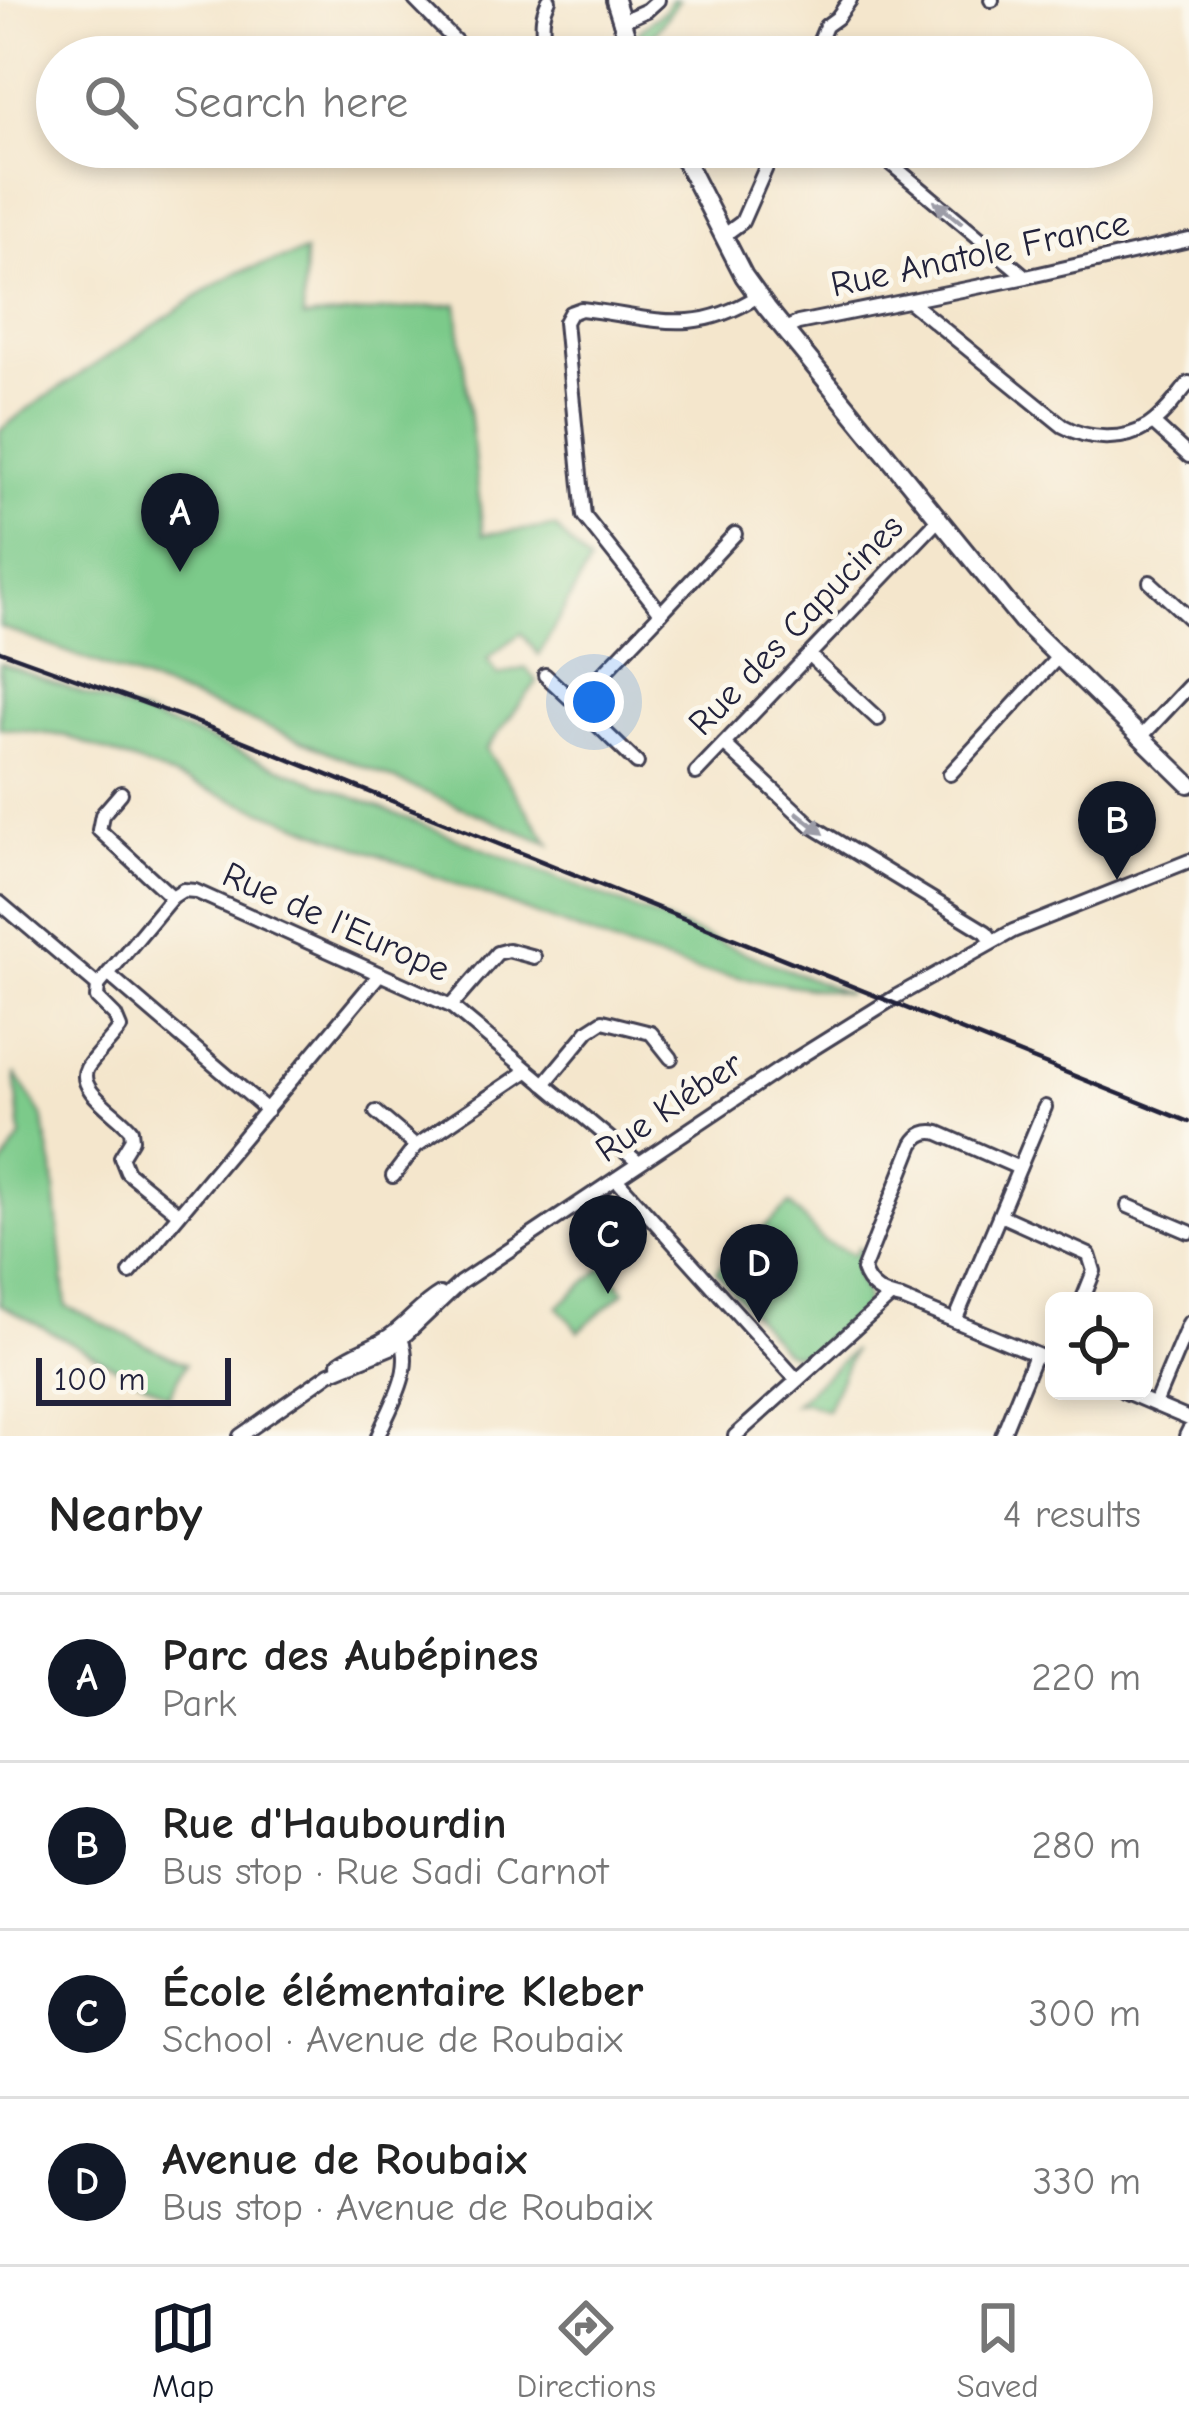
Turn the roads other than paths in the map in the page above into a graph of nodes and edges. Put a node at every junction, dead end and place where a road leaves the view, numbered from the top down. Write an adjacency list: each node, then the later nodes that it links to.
1 (415, 0): 7 (street)
2 (549, 0): 8 (street)
3 (614, 0): 6 (main road)
4 (658, 0): 6 (street)
5 (850, 0): 10 (street)
6 (620, 22): 9 (main road)
7 (450, 36)
8 (543, 36)
9 (625, 36)
10 (822, 36)
11 (688, 168): 14 (main road)
12 (766, 168): 14 (street)
13 (896, 168): 16 (street, one-way to 13)
14 (723, 236): 17 (main road)
15 (1189, 239): 16 (street, Rue Anatole France)
16 (1026, 277): 18 (street, Rue Anatole France)
17 (758, 296): 19 (main road); 26 (street)
18 (909, 301): 19 (street, Rue Anatole France); 21 (street)
19 (785, 329): 23 (main road)
20 (1189, 383): 21 (street)
21 (1153, 423): 22 (street)
22 (1189, 456)
23 (939, 519): 28 (street, Rue des Capucines); 29 (main road)
24 (734, 534): 26 (street)
25 (1150, 582): 27 (street)
26 (661, 614): 32 (street)
27 (1189, 618)
28 (809, 655): 33 (street); 35 (street, Rue des Capucines)
29 (1058, 657): 34 (main road); 38 (street)
30 (545, 675): 32 (street)
31 (1189, 686): 34 (street)
32 (574, 703): 36 (street)
33 (878, 719)
34 (1140, 738): 39 (main road)
35 (724, 744): 37 (street, Rue des Capucines); 44 (street, one-way to 44)
36 (638, 763)
37 (696, 773)
38 (950, 774)
39 (1189, 784)
40 (122, 793): 42 (street, Rue de l'Europe)
41 (1189, 861): 44 (street, Rue Kléber)
42 (172, 897): 46 (street); 47 (street, Rue de l'Europe)
43 (0, 903): 48 (street)
44 (993, 941): 57 (street, Rue Kléber)
45 (534, 958): 49 (street)
46 (108, 974): 48 (street); 54 (street)
47 (379, 975): 49 (street, Rue de l'Europe); 54 (street)
48 (98, 986): 62 (street)
49 (451, 1006): 51 (street, Rue de l'Europe)
50 (671, 1058): 52 (street)
51 (527, 1070): 52 (street, Rue de l'Europe); 56 (street)
52 (544, 1084): 57 (street, Rue de l'Europe)
53 (1045, 1107): 58 (street)
54 (267, 1110): 62 (street)
55 (376, 1112): 56 (street)
56 (416, 1146): 59 (street)
57 (639, 1163): 60 (street, Rue Kléber)
58 (1019, 1168): 63 (street); 67 (street)
59 (393, 1176)
60 (616, 1179): 70 (street, Rue Kléber); 73 (street)
61 (1128, 1206): 64 (street)
62 (179, 1214): 65 (street)
63 (1000, 1215): 66 (street); 68 (street)
64 (1189, 1232)
65 (130, 1273)
66 (1086, 1292)
67 (890, 1297): 68 (street); 73 (street)
68 (955, 1321): 71 (street)
69 (1189, 1323): 75 (street)
70 (399, 1336): 77 (street, Rue Kléber); 78 (street)
71 (1035, 1355): 72 (street); 80 (street)
72 (1045, 1359)
73 (797, 1380): 79 (street)
74 (1145, 1400): 75 (street)
75 (1155, 1404): 76 (street)
76 (1189, 1418)
77 (240, 1436)
78 (378, 1436)
79 (735, 1436)
80 (1001, 1436)

